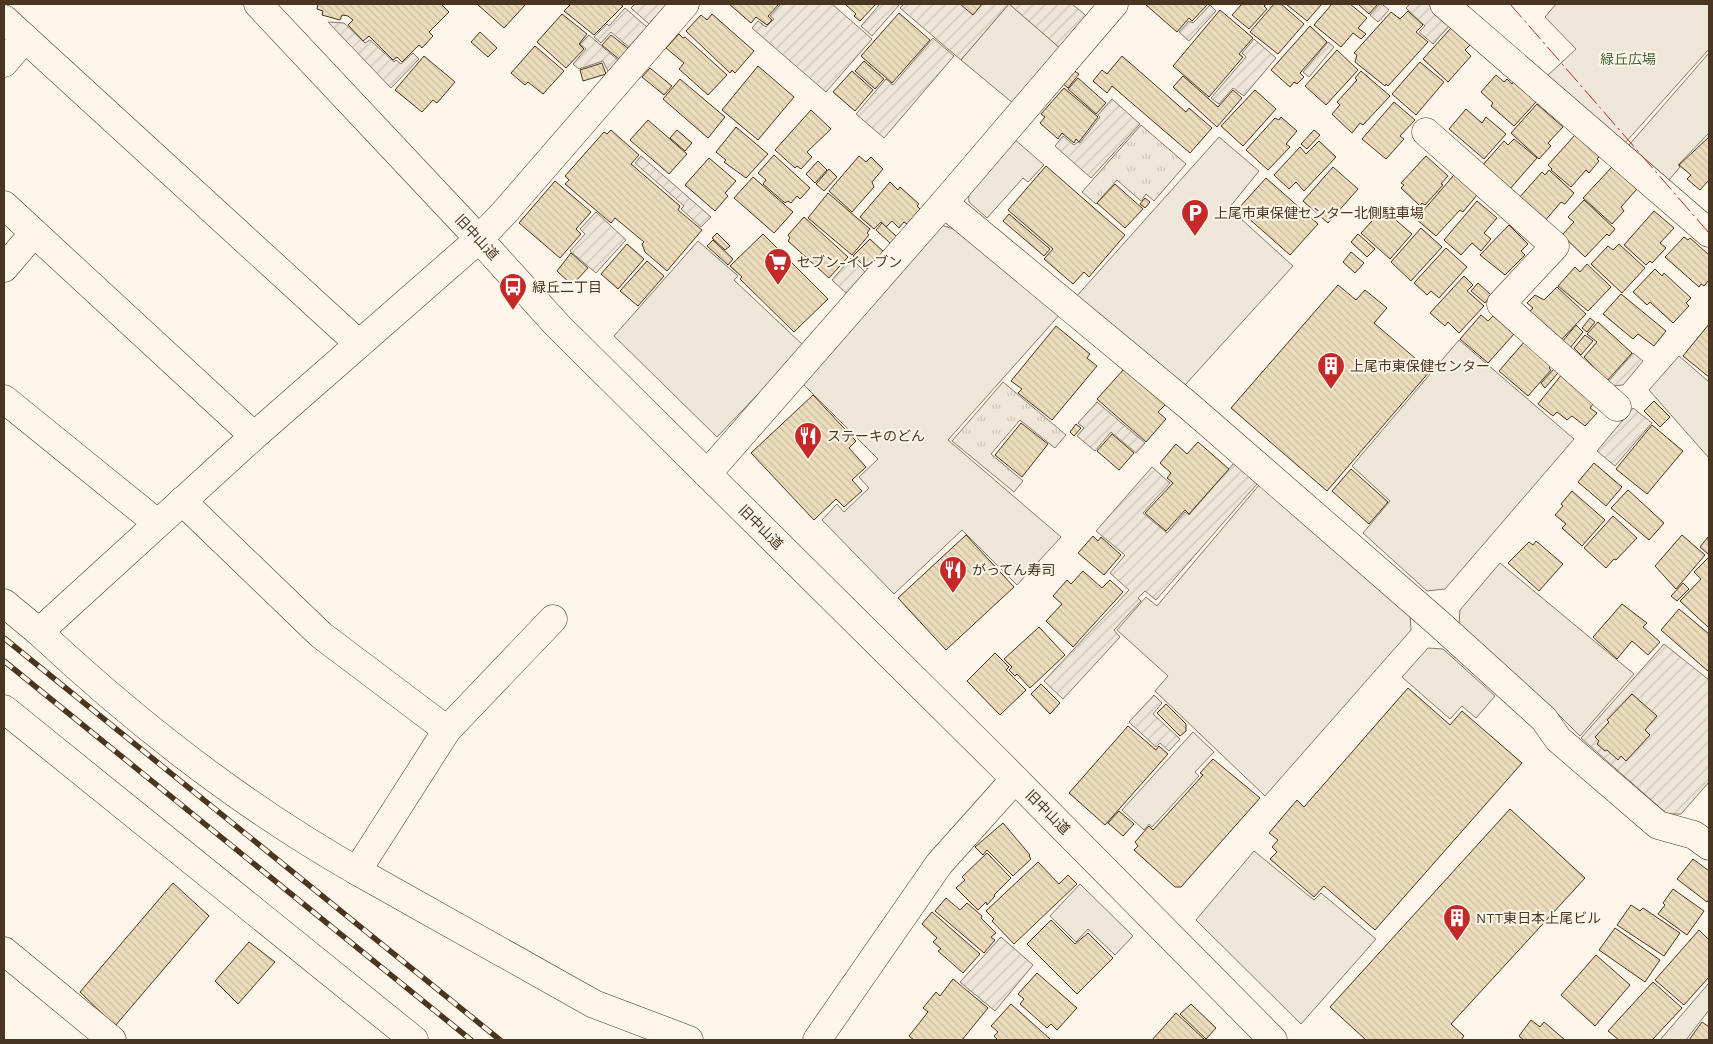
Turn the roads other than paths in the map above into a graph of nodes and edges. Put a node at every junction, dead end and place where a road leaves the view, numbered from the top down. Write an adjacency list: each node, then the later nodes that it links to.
1 (258, 4): 13 (street, 旧中山道)
2 (685, 4): 13 (street)
3 (1114, 4): 9 (street)
4 (1444, 4): 12 (street)
5 (4, 19): 6 (street)
6 (25, 38): 7 (street); 15 (street)
7 (4, 63)
8 (1426, 132): 17 (street)
9 (944, 203): 19 (street); 28 (street)
10 (4, 204): 11 (street)
11 (34, 233): 14 (street); 18 (street)
12 (1709, 233)
13 (479, 239): 15 (street); 19 (street, 旧中山道)
14 (4, 268)
15 (359, 344): 18 (street)
16 (4, 399): 21 (street)
17 (1617, 407)
18 (254, 436): 20 (street)
19 (706, 474): 27 (street, 旧中山道)
20 (182, 501): 21 (street); 26 (street)
21 (157, 523): 24 (street)
22 (4, 603): 24 (street)
23 (552, 619): 26 (street)
24 (39, 632): 29 (street)
25 (4, 709): 32 (street)
26 (447, 730): 29 (street)
27 (1014, 779): 34 (street); 35 (street, 旧中山道)
28 (1709, 846)
29 (357, 871): 33 (street)
30 (4, 951): 31 (street)
31 (112, 1040)
32 (414, 1040)
33 (689, 1040)
34 (818, 1040)
35 (1273, 1040)

